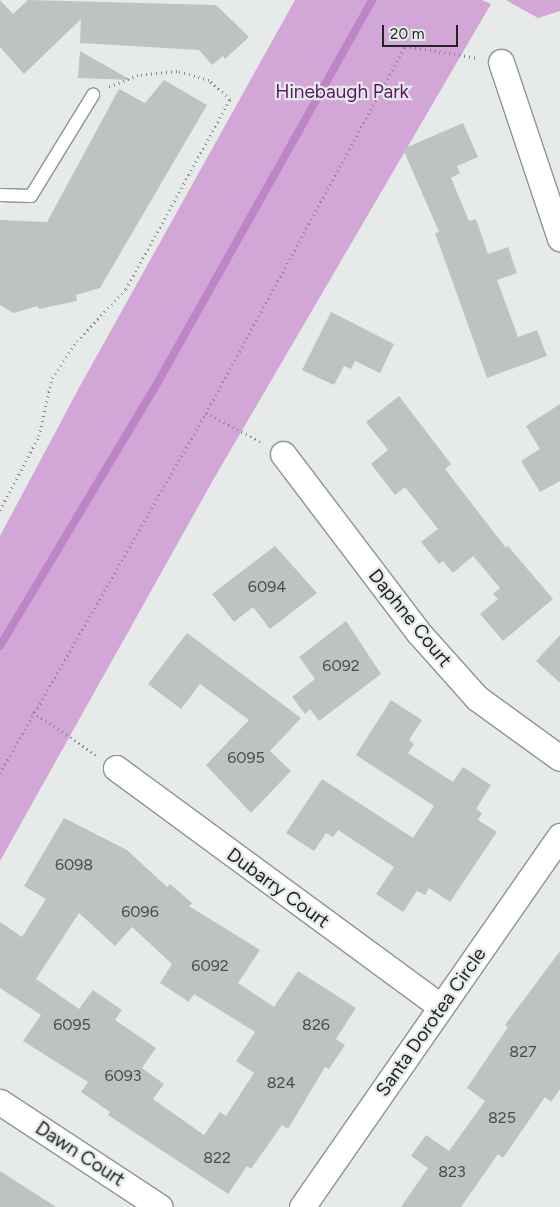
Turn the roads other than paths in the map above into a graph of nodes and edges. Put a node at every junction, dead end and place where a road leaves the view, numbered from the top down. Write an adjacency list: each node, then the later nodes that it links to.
1 (501, 62): 4 (street)
2 (93, 95): 3 (lane)
3 (0, 195)
4 (560, 238)
5 (283, 454): 6 (street, Daphne Court)
6 (560, 758)
7 (116, 768): 9 (street, Dubarry Court)
8 (560, 836): 9 (street, Santa Dorotea Circle)
9 (441, 1007): 12 (street, Santa Dorotea Circle)
10 (0, 1102): 11 (street, Dawn Court)
11 (160, 1207)
12 (302, 1207)

